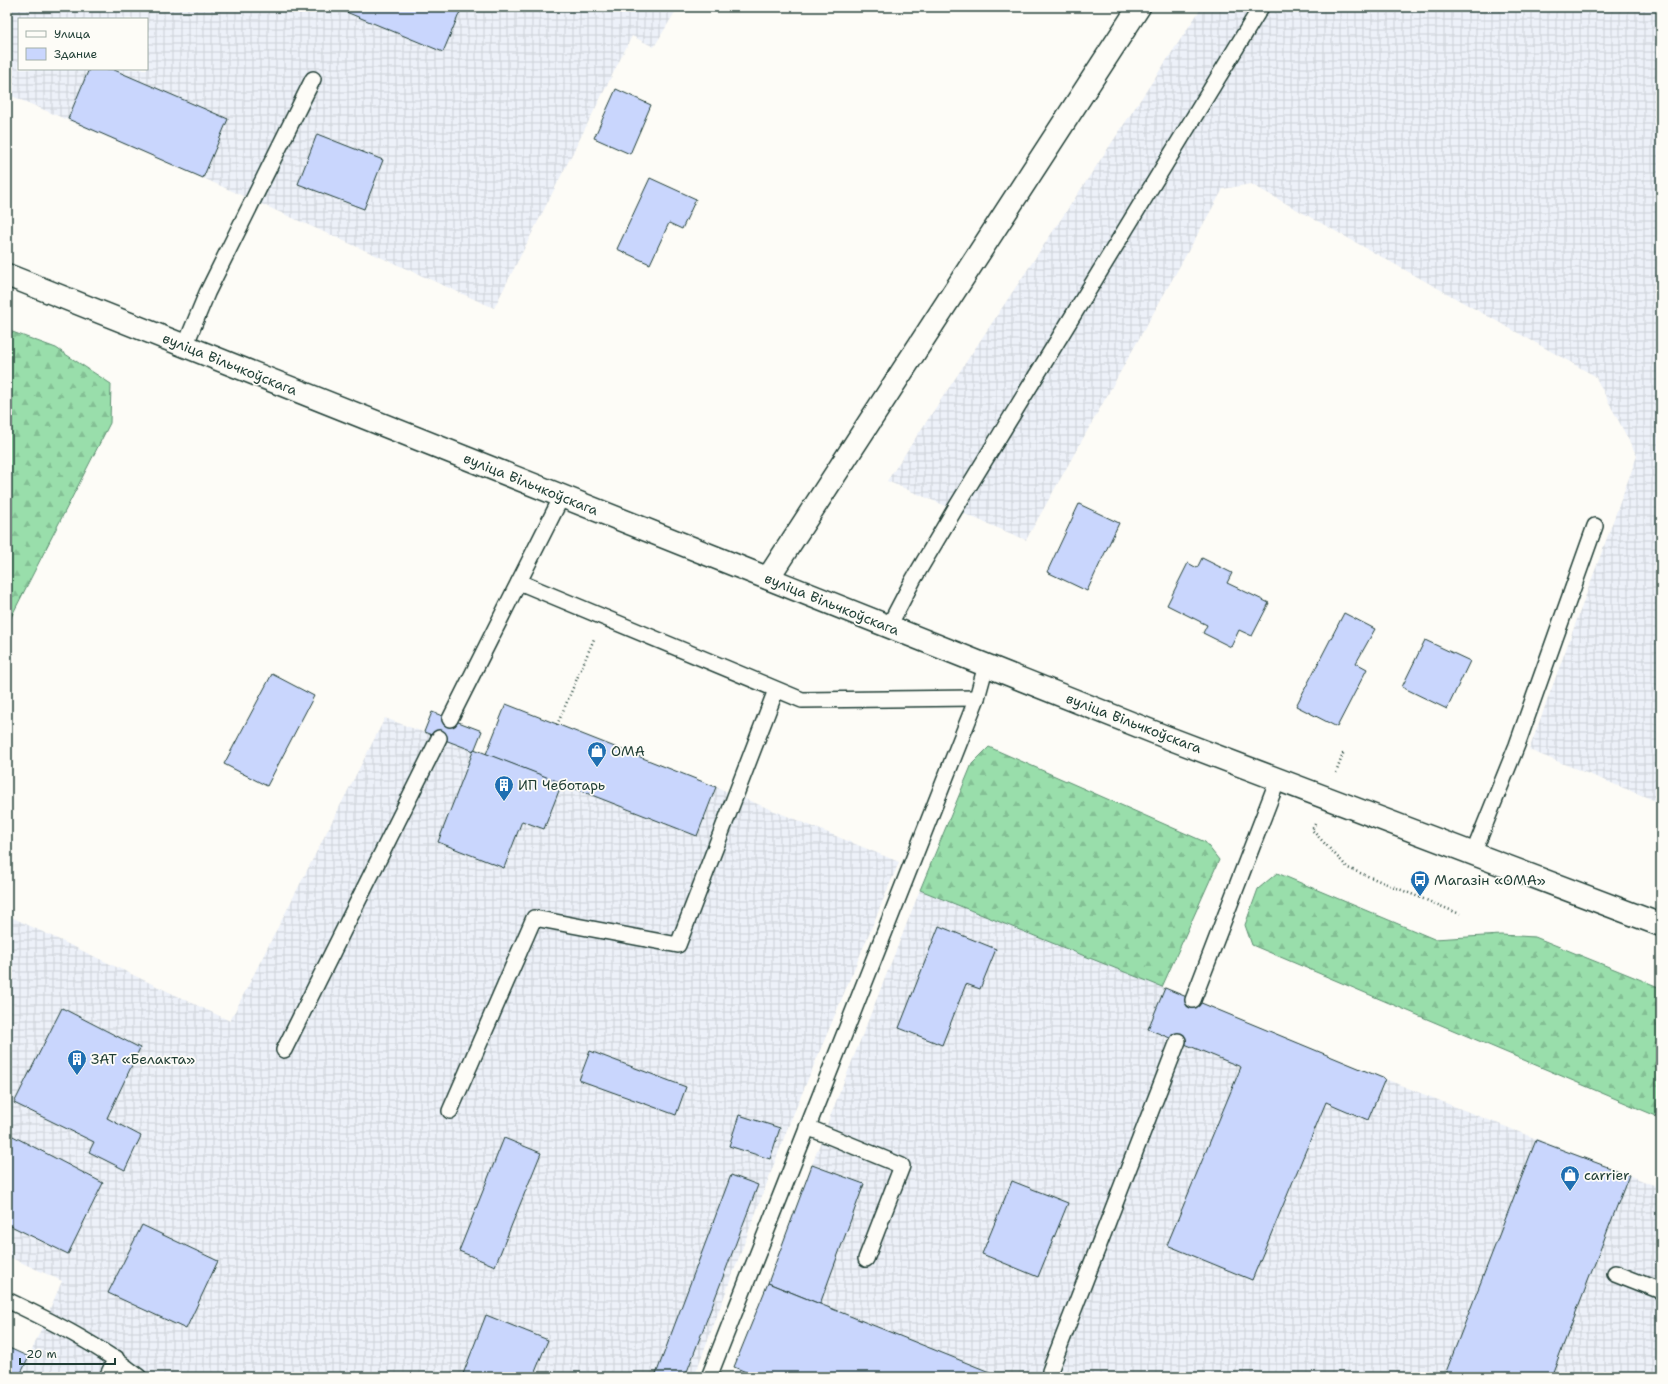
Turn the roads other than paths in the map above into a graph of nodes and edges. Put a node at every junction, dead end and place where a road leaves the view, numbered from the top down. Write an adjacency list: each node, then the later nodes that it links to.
1 (1139, 7): 8 (main road)
2 (1261, 7): 10 (lane)
3 (313, 79): 5 (lane)
4 (7, 275): 5 (main road, вуліца Вільчкоўскага)
5 (185, 346): 6 (main road, вуліца Вільчкоўскага)
6 (562, 496): 8 (main road, вуліца Вільчкоўскага); 9 (lane)
7 (1595, 526): 17 (lane)
8 (768, 578): 10 (main road, вуліца Вільчкоўскага)
9 (519, 582): 12 (lane); 14 (lane)
10 (889, 626): 11 (main road, вуліца Вільчкоўскага)
11 (986, 665): 13 (lane); 16 (main road, вуліца Вільчкоўскага)
12 (776, 690): 13 (lane); 22 (lane)
13 (977, 698): 23 (lane)
14 (450, 719)
15 (440, 738): 21 (lane)
16 (1278, 779): 17 (main road, вуліца Вільчкоўскага); 19 (lane)
17 (1473, 854): 18 (main road, вуліца Вільчкоўскага)
18 (1661, 925)
19 (1193, 1000)
20 (1178, 1041): 29 (lane)
21 (284, 1050)
22 (450, 1112)
23 (807, 1127): 24 (lane); 32 (lane)
24 (866, 1259)
25 (1615, 1273): 26 (lane)
26 (1661, 1291)
27 (7, 1300): 28 (lane)
28 (116, 1358): 30 (lane); 31 (lane)
29 (1050, 1371)
30 (107, 1377)
31 (139, 1377)
32 (709, 1377)

